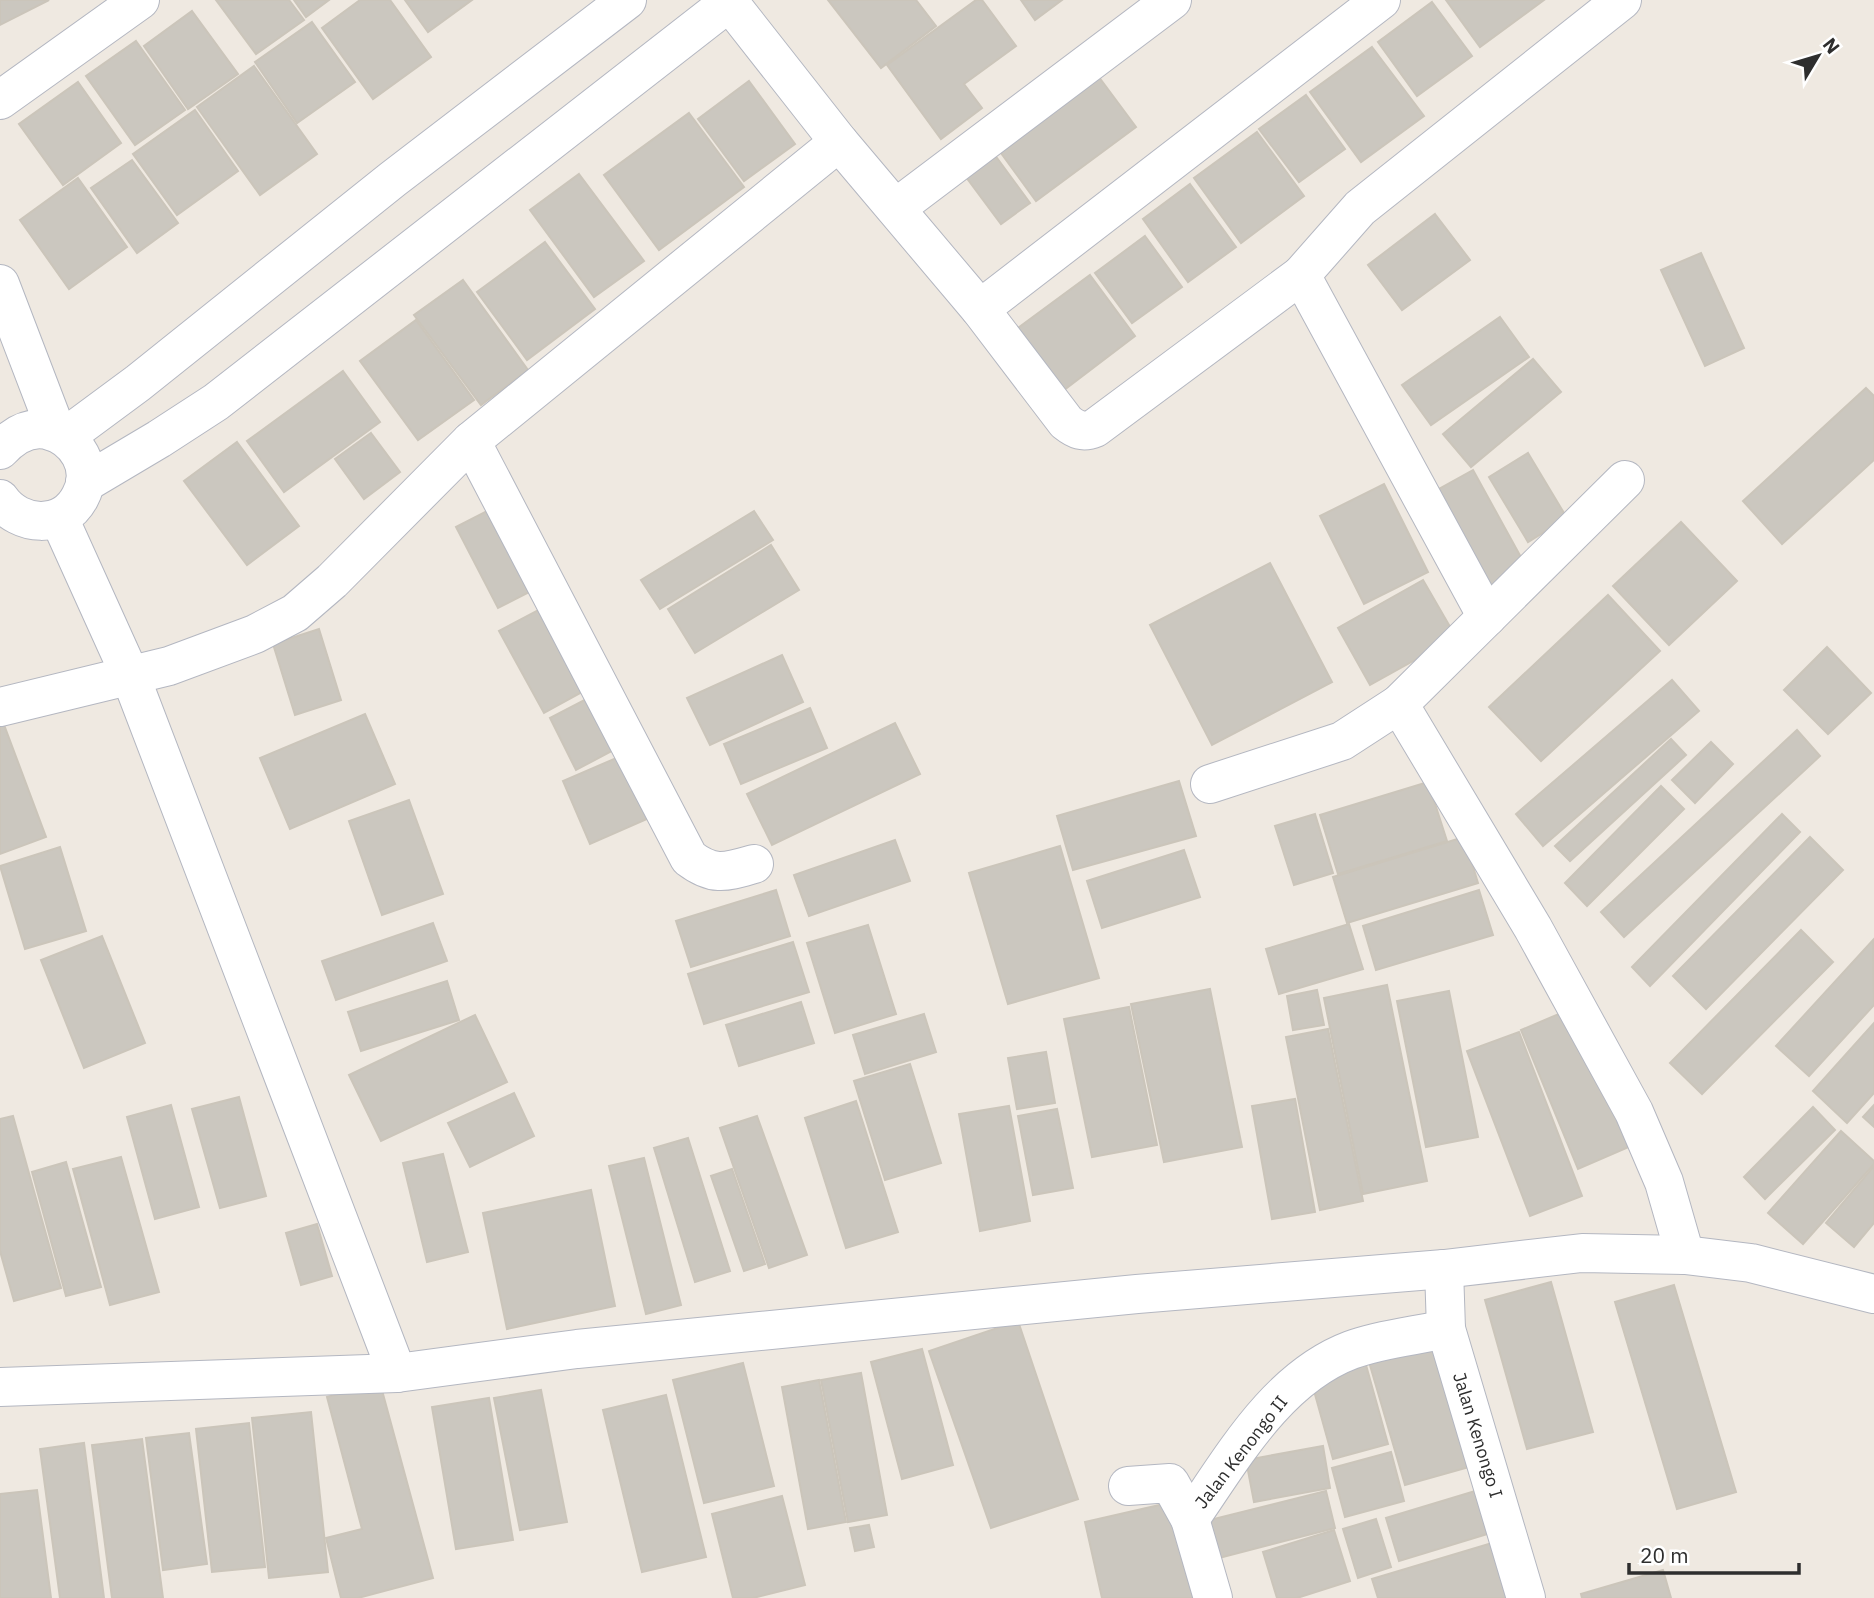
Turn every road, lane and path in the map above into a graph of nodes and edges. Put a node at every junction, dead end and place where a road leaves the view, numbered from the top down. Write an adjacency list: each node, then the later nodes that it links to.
1 (140, 0): 7 (street)
2 (627, 0): 13 (street)
3 (1172, 0): 9 (street)
4 (1381, 0): 12 (street)
5 (1622, 0): 10 (street)
6 (730, 1): 8 (street); 17 (street)
7 (0, 100)
8 (839, 142): 9 (street); 14 (street)
9 (896, 208): 12 (street)
10 (1301, 275): 12 (street); 20 (street)
11 (0, 284): 13 (street)
12 (980, 309)
13 (61, 435): 15 (street); 17 (street)
14 (471, 441): 21 (street); 25 (street)
15 (0, 449)
16 (1625, 480): 20 (street)
17 (85, 483): 19 (street)
18 (2, 506): 19 (street)
19 (59, 517): 21 (street)
20 (1487, 617): 22 (street)
21 (130, 675): 23 (street); 30 (street)
22 (1399, 704): 24 (street); 26 (street)
23 (0, 707)
24 (1210, 784)
25 (754, 864)
26 (1685, 1255): 27 (street); 28 (street)
27 (1444, 1269): 29 (street, Jalan Kenongo I); 30 (street)
28 (1874, 1294)
29 (1446, 1329): 33 (street, Jalan Kenongo II); 35 (street, Jalan Kenongo I)
30 (397, 1373): 31 (street)
31 (0, 1387)
32 (1128, 1486): 33 (street)
33 (1190, 1519): 34 (street, Jalan Kenongo II)
34 (1213, 1598)
35 (1527, 1598)

